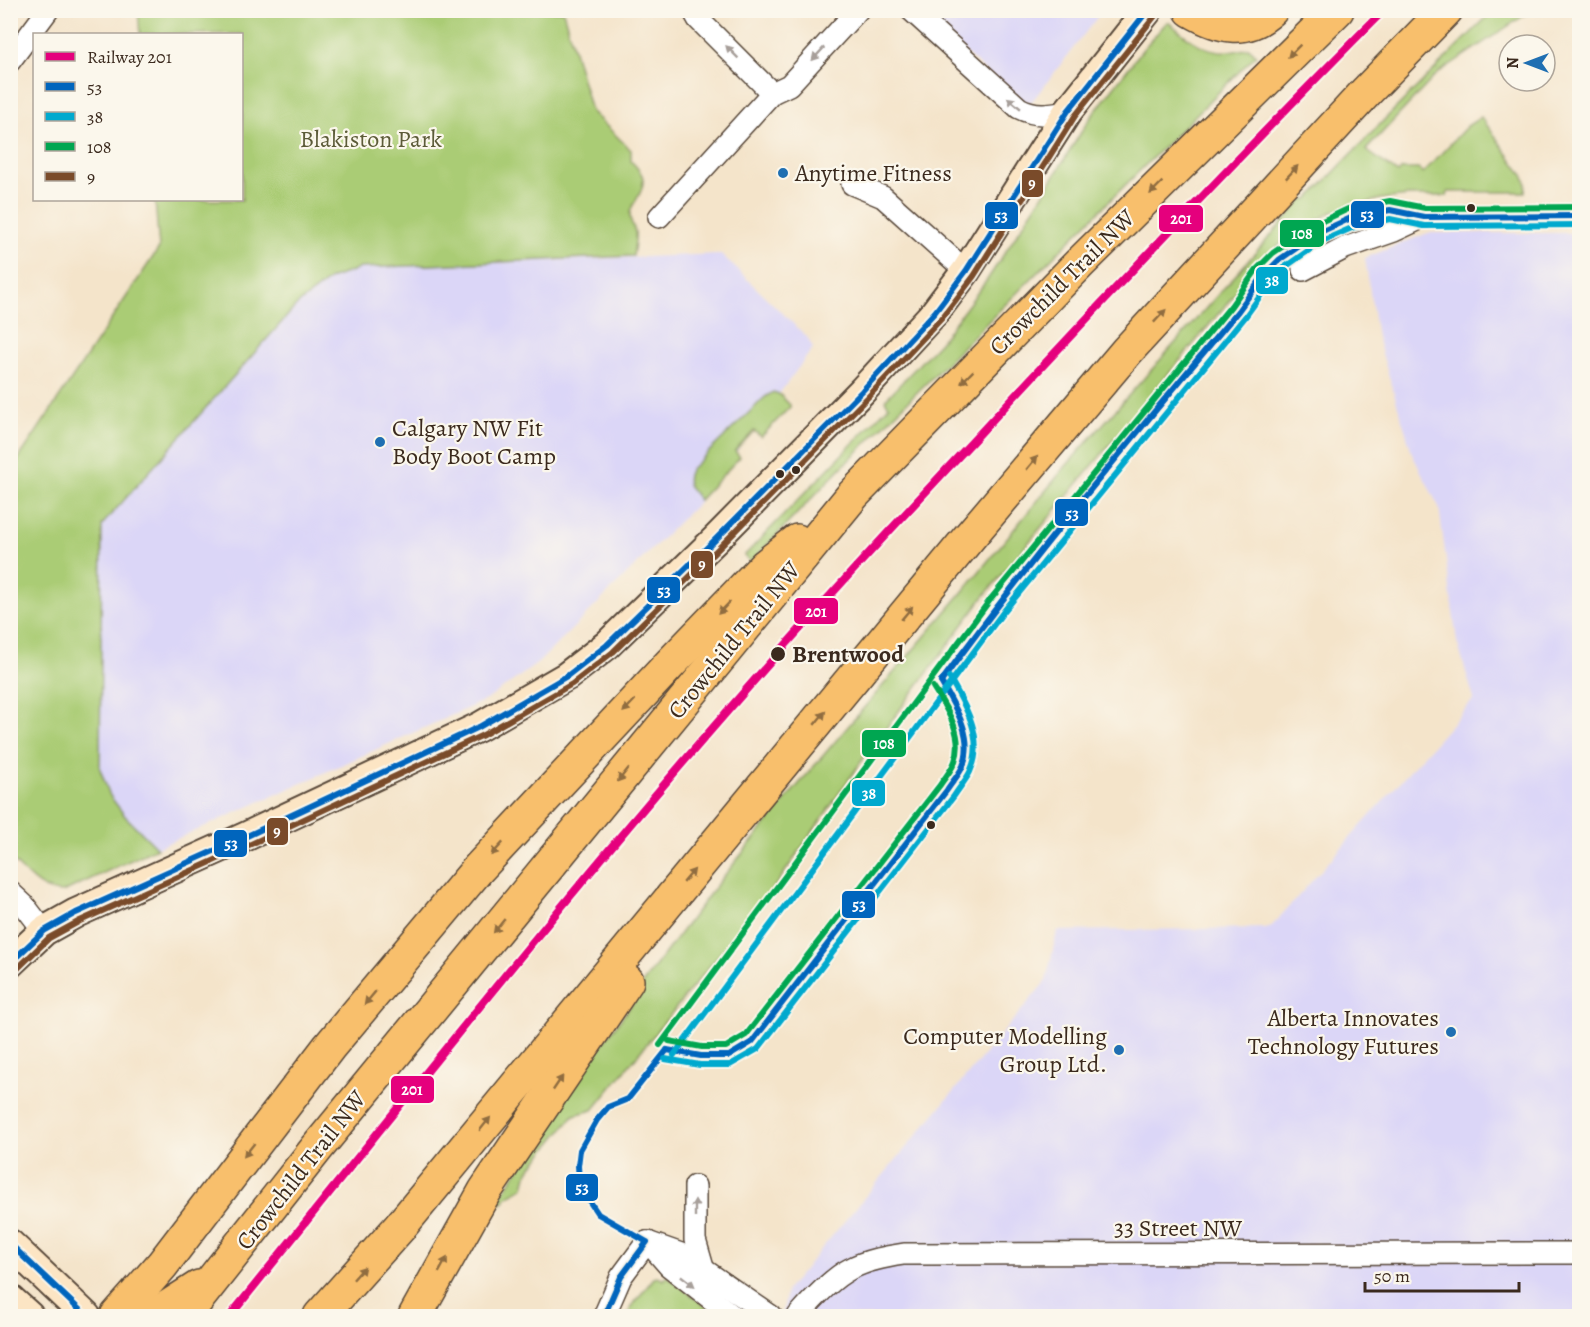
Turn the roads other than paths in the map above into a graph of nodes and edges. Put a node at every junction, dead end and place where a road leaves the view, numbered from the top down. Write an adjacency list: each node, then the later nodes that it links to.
1 (48, 10): 10 (street)
2 (693, 10): 11 (street, one-way to 2)
3 (858, 10): 11 (street, one-way to 11)
4 (911, 10): 12 (street, one-way to 4)
5 (1148, 10): 12 (street)
6 (1191, 10): 7 (highway)
7 (1271, 10)
8 (1337, 10): 20 (highway, Crowchild Trail NW, one-way to 20)
9 (1446, 10): 22 (highway, one-way to 9)
10 (10, 61)
11 (772, 93): 15 (street)
12 (1068, 111): 19 (street)
13 (852, 184): 19 (street)
14 (1580, 216): 16 (street)
15 (659, 217)
16 (1424, 217): 17 (street); 18 (street)
17 (1297, 248)
18 (1304, 270)
19 (966, 271): 23 (street)
20 (853, 495): 30 (highway, Crowchild Trail NW, one-way to 30); 32 (highway, one-way to 32)
21 (10, 892): 23 (street)
22 (660, 911): 36 (highway, one-way to 22); 37 (highway, one-way to 22)
23 (44, 931): 24 (street)
24 (10, 963)
25 (695, 1186): 29 (street, one-way to 25)
26 (647, 1242): 29 (street); 38 (street); 39 (street, one-way to 39)
27 (10, 1244): 34 (street)
28 (1580, 1253): 41 (street, 33 Street NW)
29 (704, 1271): 40 (street)
30 (218, 1275): 32 (highway); 35 (highway, Crowchild Trail NW)
31 (10, 1299): 33 (street)
32 (131, 1314)
33 (29, 1317)
34 (86, 1317)
35 (184, 1317)
36 (320, 1317)
37 (415, 1317)
38 (604, 1317)
39 (733, 1317)
40 (771, 1317)
41 (798, 1317)

